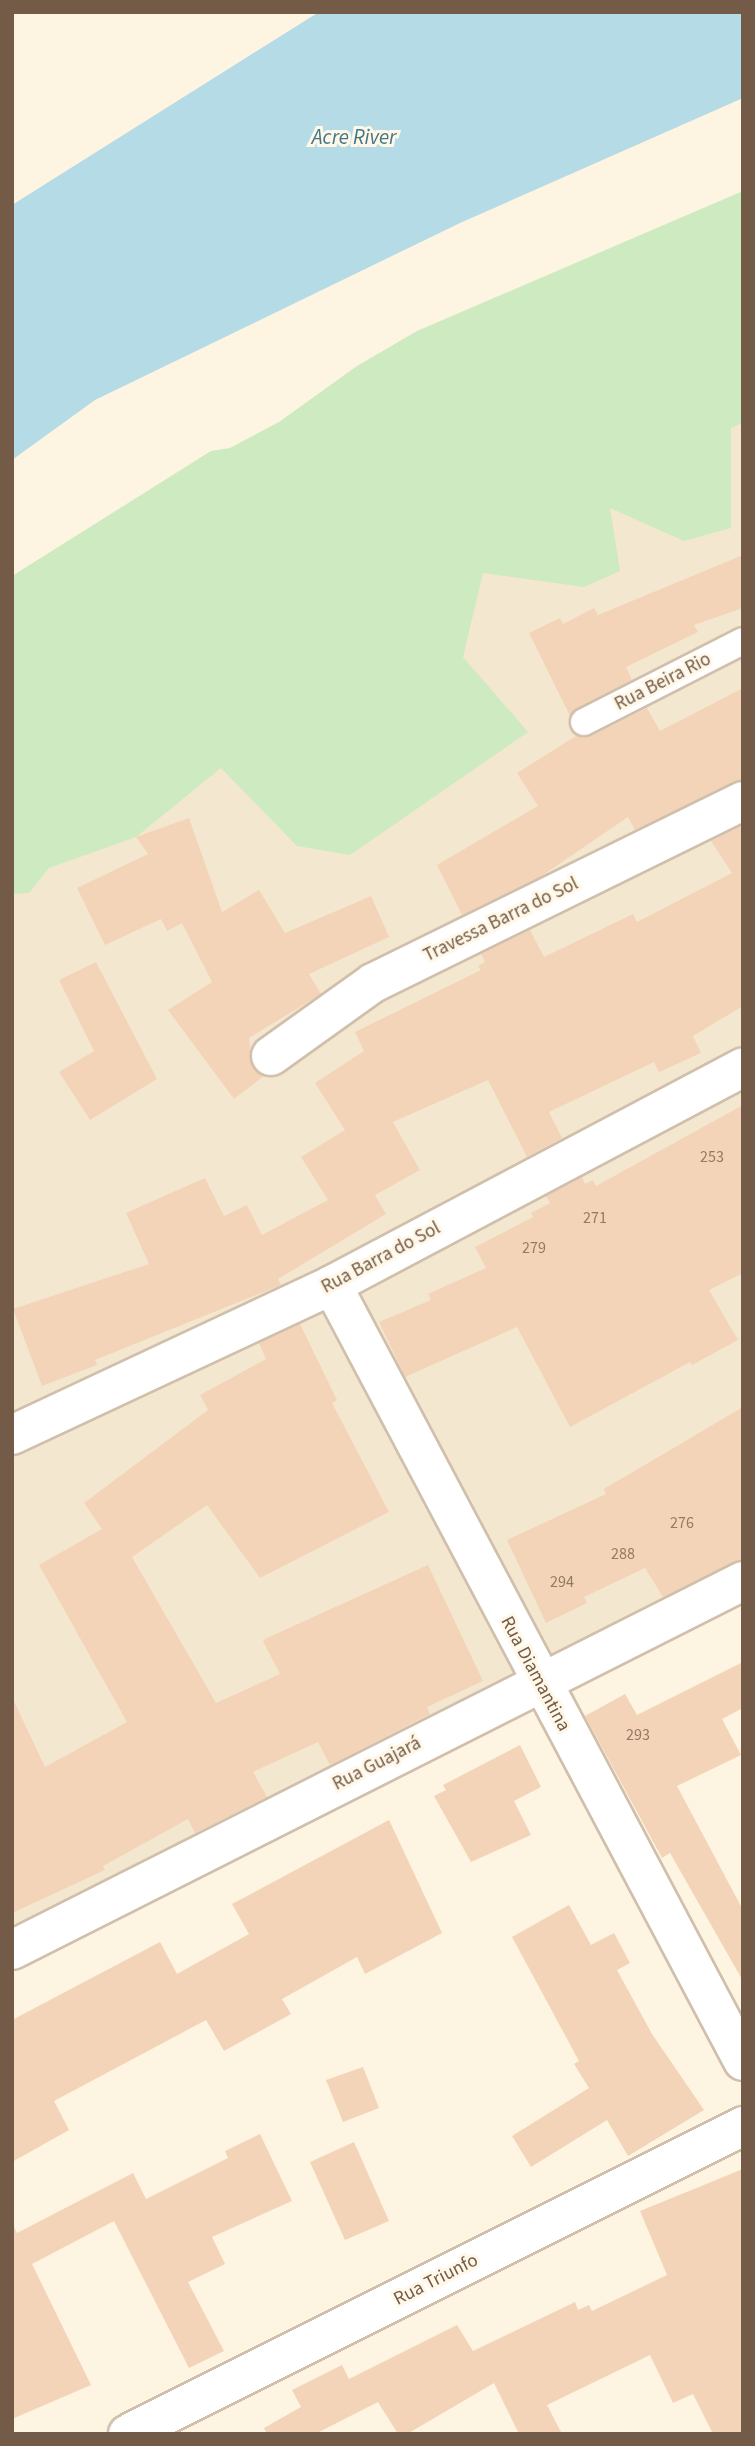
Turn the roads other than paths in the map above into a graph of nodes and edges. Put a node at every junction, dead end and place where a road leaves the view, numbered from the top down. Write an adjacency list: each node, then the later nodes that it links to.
1 (743, 641): 2 (lane, Rua Beira Rio)
2 (584, 722)
3 (743, 801): 4 (street, Travessa Barra do Sol)
4 (271, 1056)
5 (743, 1067): 6 (street, Rua Barra do Sol)
6 (332, 1285): 7 (street, Rua Barra do Sol); 9 (street, Rua Diamantina)
7 (12, 1435)
8 (743, 1581): 9 (street, Rua Guajará)
9 (538, 1681): 10 (street, Rua Guajará); 11 (street, Rua Diamantina)
10 (12, 1950)
11 (743, 2061)
12 (743, 2126): 13 (street, Rua Triunfo)
13 (128, 2434)

